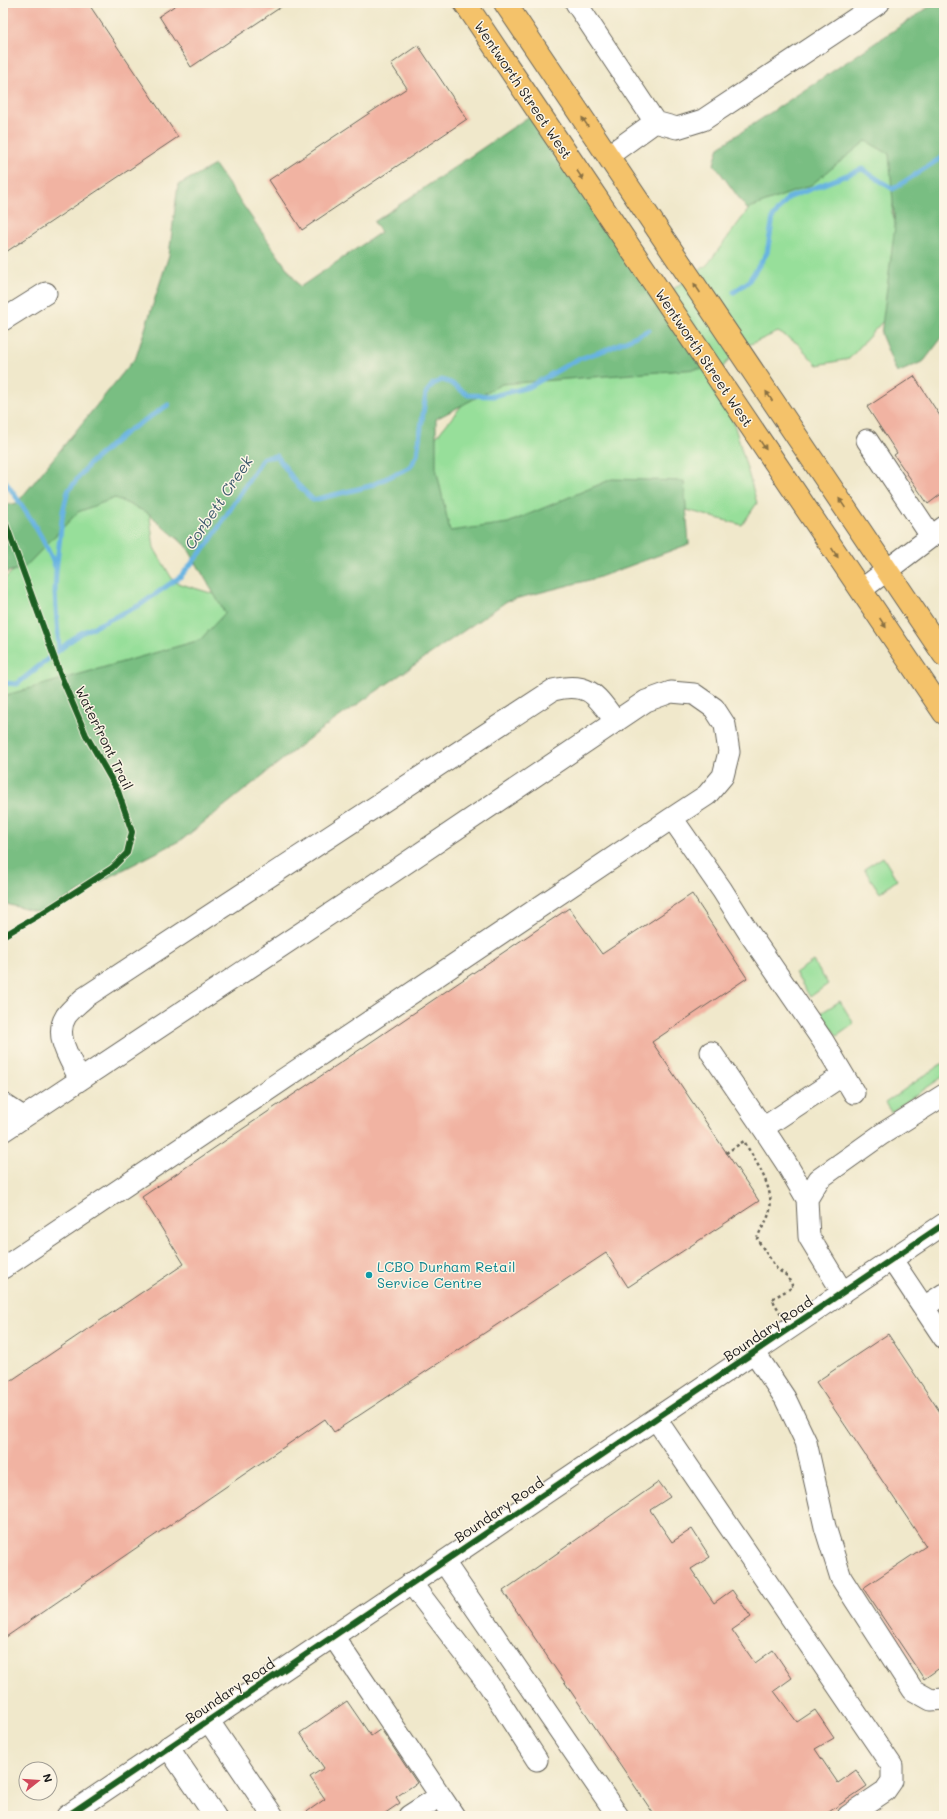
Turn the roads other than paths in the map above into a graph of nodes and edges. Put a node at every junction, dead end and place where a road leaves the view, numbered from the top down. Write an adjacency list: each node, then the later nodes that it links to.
1 (465, 3): 12 (main road, Wentworth Street West, one-way to 12)
2 (505, 3): 6 (main road, one-way to 2)
3 (576, 3): 5 (street)
4 (879, 3): 5 (street)
5 (656, 122): 6 (street)
6 (608, 156): 11 (main road, one-way to 6)
7 (46, 293): 8 (street)
8 (3, 320)
9 (867, 440): 10 (street)
10 (938, 531): 11 (street)
11 (887, 570): 12 (street); 13 (main road)
12 (861, 590): 14 (main road, Wentworth Street West, one-way to 14)
13 (944, 655)
14 (944, 713)
15 (616, 722): 16 (street); 19 (street); 19 (street)
16 (672, 818): 18 (street); 29 (street)
17 (711, 1052): 24 (street)
18 (843, 1075): 20 (street); 24 (street)
19 (80, 1080): 23 (street)
20 (854, 1093)
21 (944, 1094): 26 (street)
22 (3, 1104): 23 (street)
23 (23, 1118): 25 (street)
24 (763, 1128): 26 (street)
25 (3, 1131)
26 (807, 1199): 30 (street)
27 (944, 1224): 28 (street, Boundary Road)
28 (892, 1260): 30 (street, Boundary Road); 32 (street)
29 (3, 1268)
30 (844, 1293): 34 (street, Boundary Road)
31 (944, 1294): 32 (street)
32 (924, 1308): 33 (street)
33 (944, 1338)
34 (755, 1353): 35 (street, Boundary Road); 39 (street)
35 (656, 1419): 36 (street, Boundary Road); 50 (street)
36 (444, 1562): 37 (street, Boundary Road); 49 (street)
37 (411, 1583): 38 (street, Boundary Road); 42 (street)
38 (333, 1636): 40 (street, Boundary Road); 43 (street)
39 (944, 1699)
40 (208, 1720): 41 (street, Boundary Road); 46 (street)
41 (168, 1747): 44 (street, Boundary Road); 45 (street)
42 (537, 1760)
43 (440, 1796): 47 (street); 48 (street)
44 (67, 1816)
45 (215, 1816)
46 (273, 1816)
47 (409, 1816)
48 (454, 1816)
49 (618, 1816)
50 (848, 1816)

